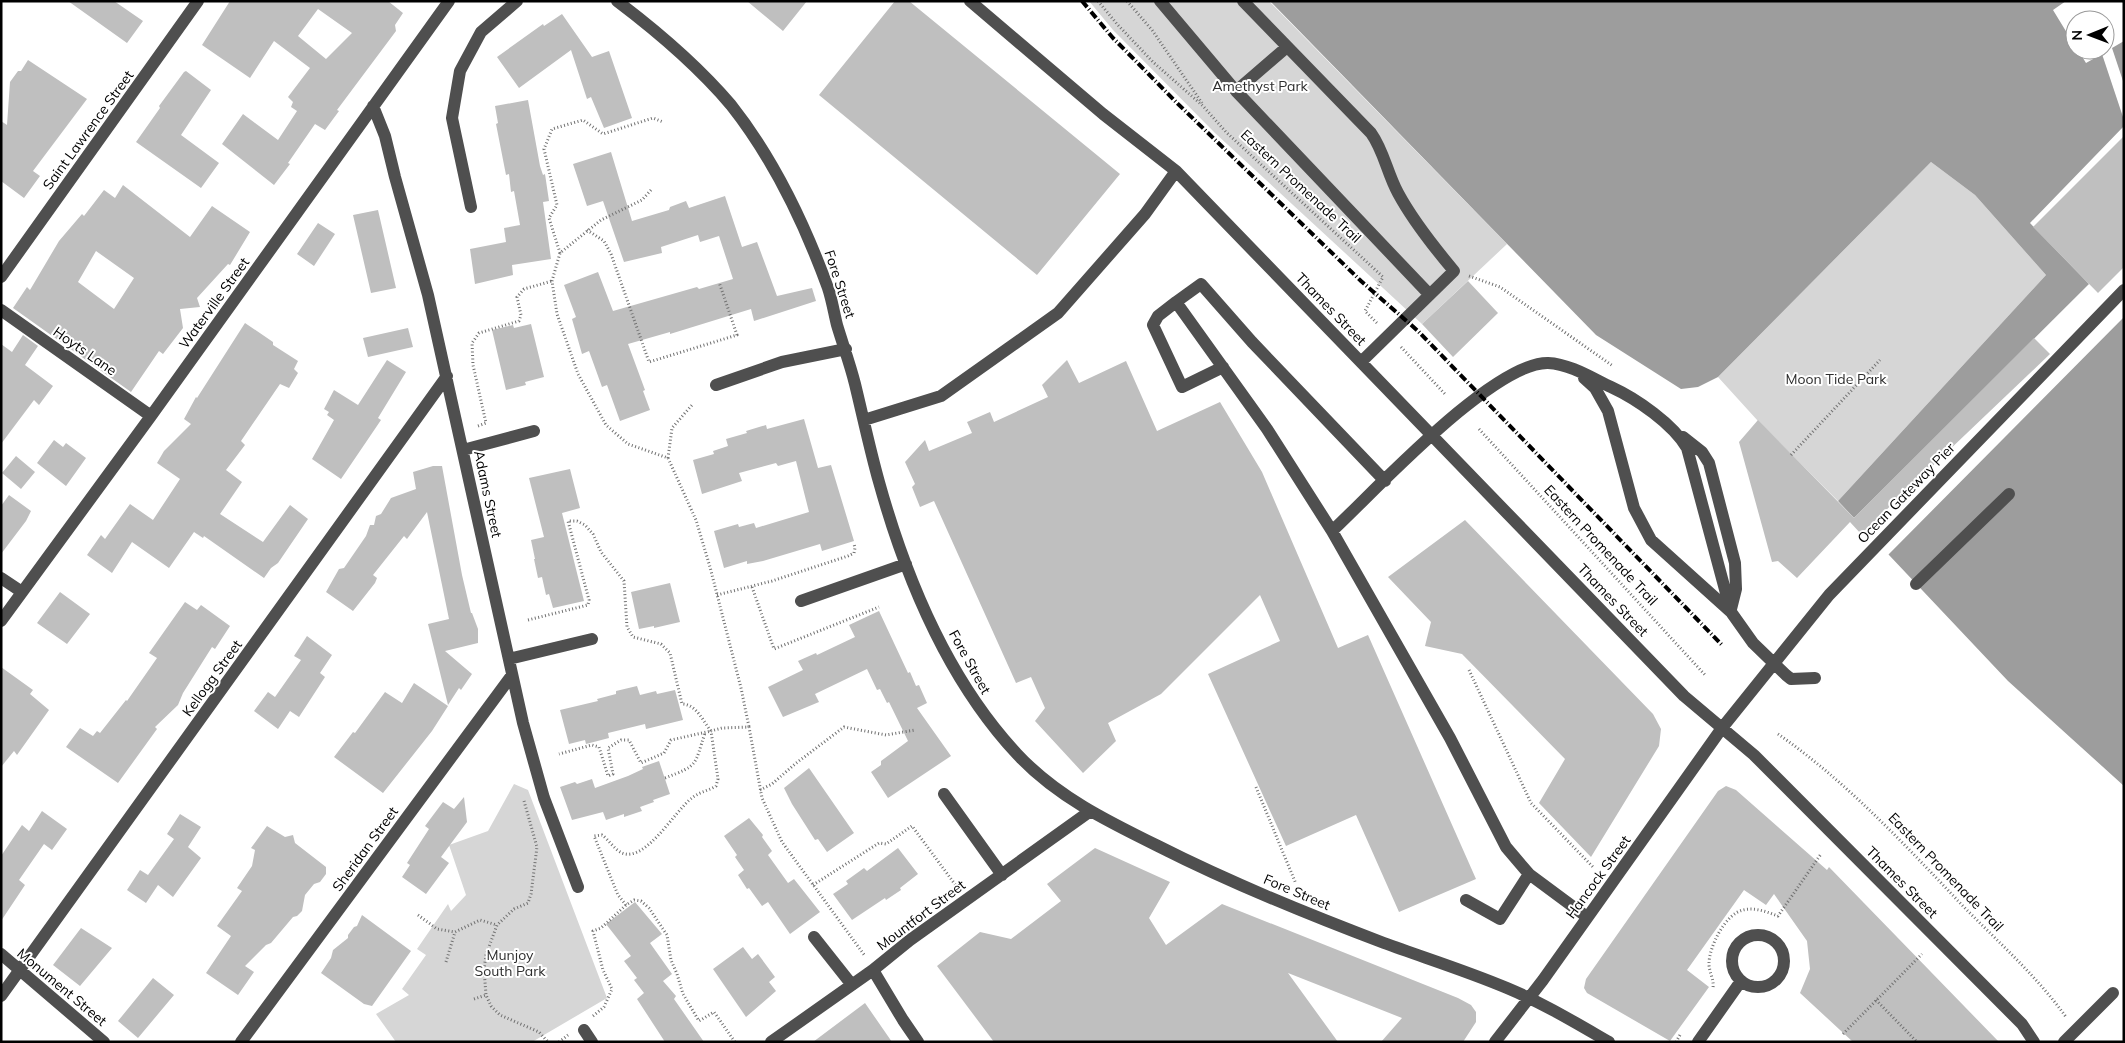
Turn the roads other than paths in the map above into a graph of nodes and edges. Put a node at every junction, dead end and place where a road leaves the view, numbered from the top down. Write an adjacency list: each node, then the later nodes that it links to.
1 (198, 1): 13 (street, Saint Lawrence Street)
2 (449, 1): 10 (street, Waterville Street)
3 (517, 1): 12 (street)
4 (617, 1): 18 (street, Fore Street)
5 (970, 1): 11 (street, Thames Street)
6 (1160, 1): 9 (street)
7 (1243, 1): 8 (street)
8 (1287, 47): 9 (street); 15 (street)
9 (1236, 91): 15 (street)
10 (373, 106): 22 (street, Adams Street); 24 (street, Waterville Street)
11 (1176, 171): 19 (street, Thames Street); 25 (street)
12 (471, 208)
13 (1, 277)
14 (2124, 290): 42 (street, Ocean Gateway Pier)
15 (1429, 294): 19 (street)
16 (1176, 302): 20 (street); 20 (street); 30 (street)
17 (1, 310): 24 (street, Hoyts Lane)
18 (846, 349): 23 (street); 25 (street, Fore Street)
19 (1361, 362): 28 (street, Thames Street)
20 (1223, 367): 32 (street)
21 (1567, 367): 27 (street); 28 (street); 38 (street)
22 (447, 376): 29 (street, Adams Street); 55 (street, Kellogg Street)
23 (716, 385)
24 (151, 416): 36 (street, Waterville Street)
25 (864, 420): 33 (street, Fore Street)
26 (534, 430): 29 (street)
27 (1675, 431): 38 (street); 38 (street)
28 (1432, 435): 30 (street); 45 (street, Thames Street)
29 (463, 450): 41 (street, Adams Street)
30 (1385, 481): 32 (street)
31 (2009, 494): 35 (street)
32 (1332, 531): 48 (street)
33 (906, 564): 37 (street); 47 (street, Fore Street)
34 (1, 578): 36 (street)
35 (1916, 584)
36 (22, 592): 39 (street, Waterville Street)
37 (801, 602)
38 (1730, 612): 42 (street)
39 (1, 621)
40 (592, 639): 41 (street)
41 (509, 659): 43 (street, Adams Street)
42 (1773, 663): 44 (street); 45 (street, Ocean Gateway Pier)
43 (512, 675): 50 (street, Adams Street); 64 (street, Sheridan Street)
44 (1815, 678)
45 (1722, 728): 52 (street, Hancock Street); 71 (street, Thames Street)
46 (944, 794): 49 (street)
47 (1089, 812): 49 (street, Mountfort Street); 61 (street, Fore Street)
48 (1529, 874): 51 (street); 52 (street)
49 (1002, 875): 56 (street, Mountfort Street)
50 (578, 887)
51 (1466, 900)
52 (1587, 917): 61 (street, Hancock Street)
53 (814, 937): 58 (street)
54 (1, 954): 55 (street, Monument Street)
55 (20, 970): 60 (street, Kellogg Street); 63 (street, Monument Street)
56 (874, 970): 58 (street, Mountfort Street); 67 (street)
57 (1741, 981): 57 (street); 70 (street)
58 (852, 985): 66 (street, Mountfort Street)
59 (2113, 993): 72 (street)
60 (1, 996)
61 (1529, 998): 68 (street, Hancock Street); 69 (street, Fore Street)
62 (579, 1030): 65 (street)
63 (104, 1042)
64 (241, 1042)
65 (592, 1042)
66 (771, 1042)
67 (918, 1042)
68 (1495, 1042)
69 (1609, 1042)
70 (1698, 1042)
71 (2034, 1042)
72 (2064, 1042)

